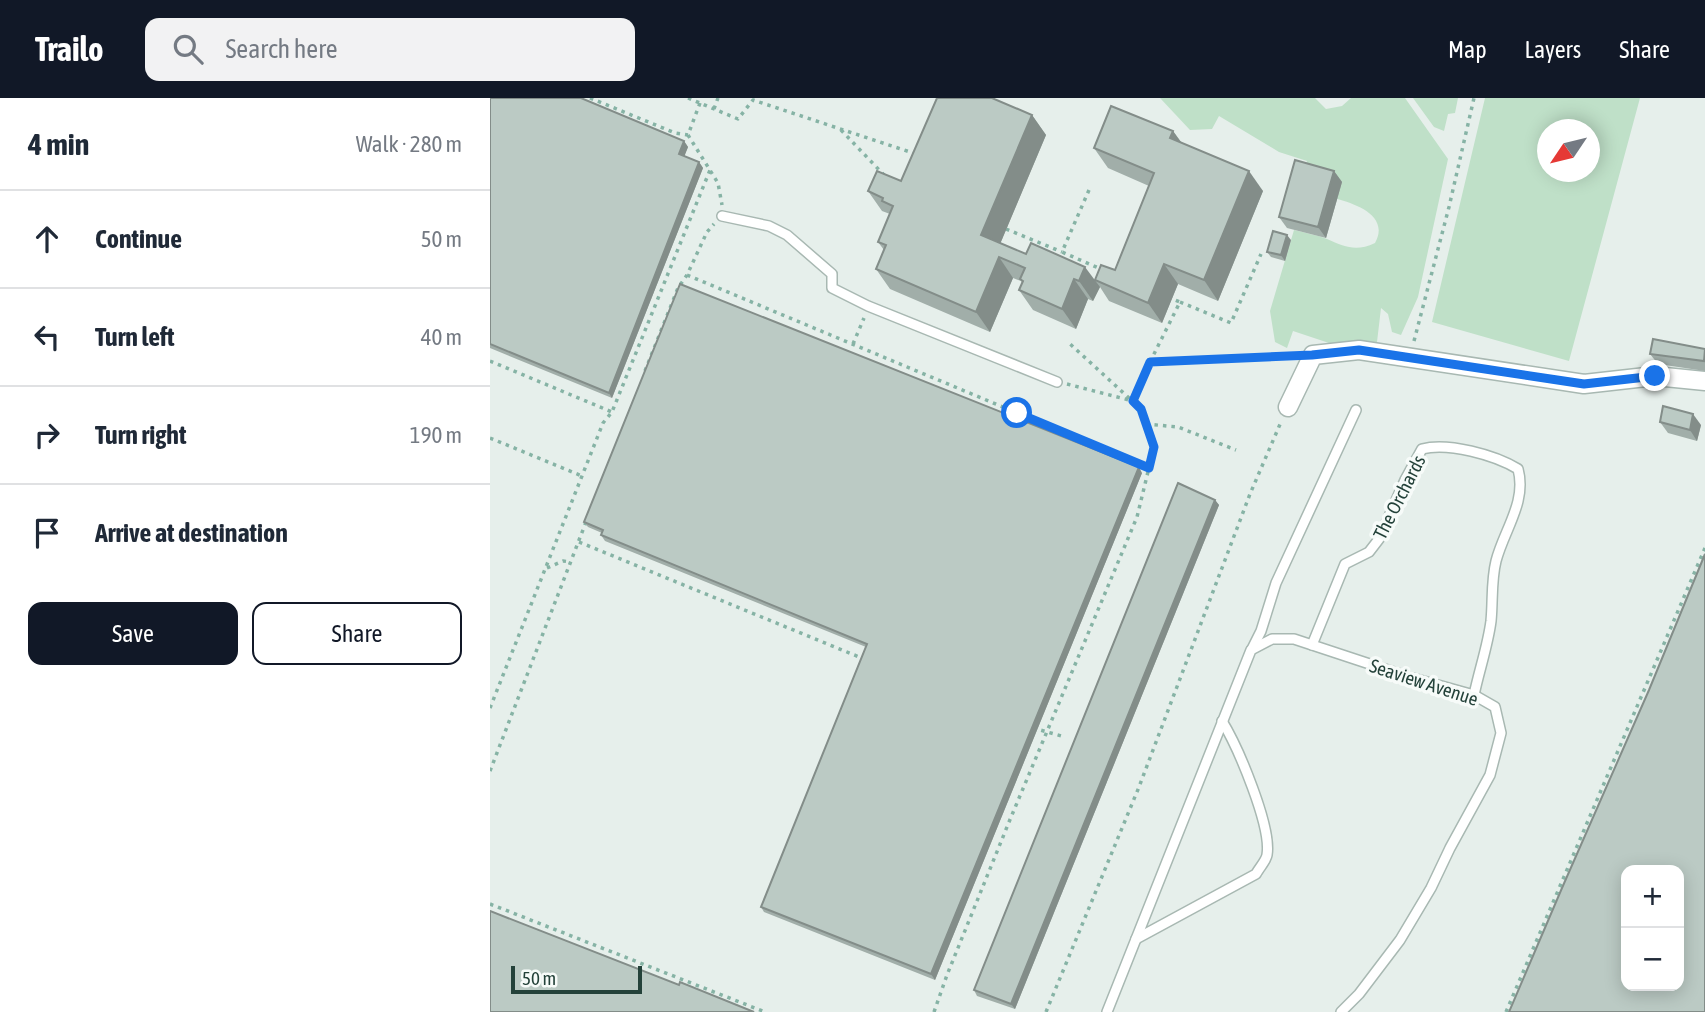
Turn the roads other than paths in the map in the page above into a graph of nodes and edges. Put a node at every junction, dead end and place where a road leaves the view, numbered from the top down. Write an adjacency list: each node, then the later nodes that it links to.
1 (722, 216): 3 (lane)
2 (1705, 381): 4 (street)
3 (1057, 382)
4 (1288, 407)
5 (1356, 410): 7 (lane)
6 (1312, 645): 7 (lane, Seaview Avenue); 8 (lane, Seaview Avenue); 8 (lane, The Orchards)
7 (1251, 650): 9 (lane)
8 (1474, 695): 12 (lane, Seaview Avenue)
9 (1222, 721): 10 (lane); 10 (lane)
10 (1136, 939): 11 (lane)
11 (1107, 1012)
12 (1341, 1012)

